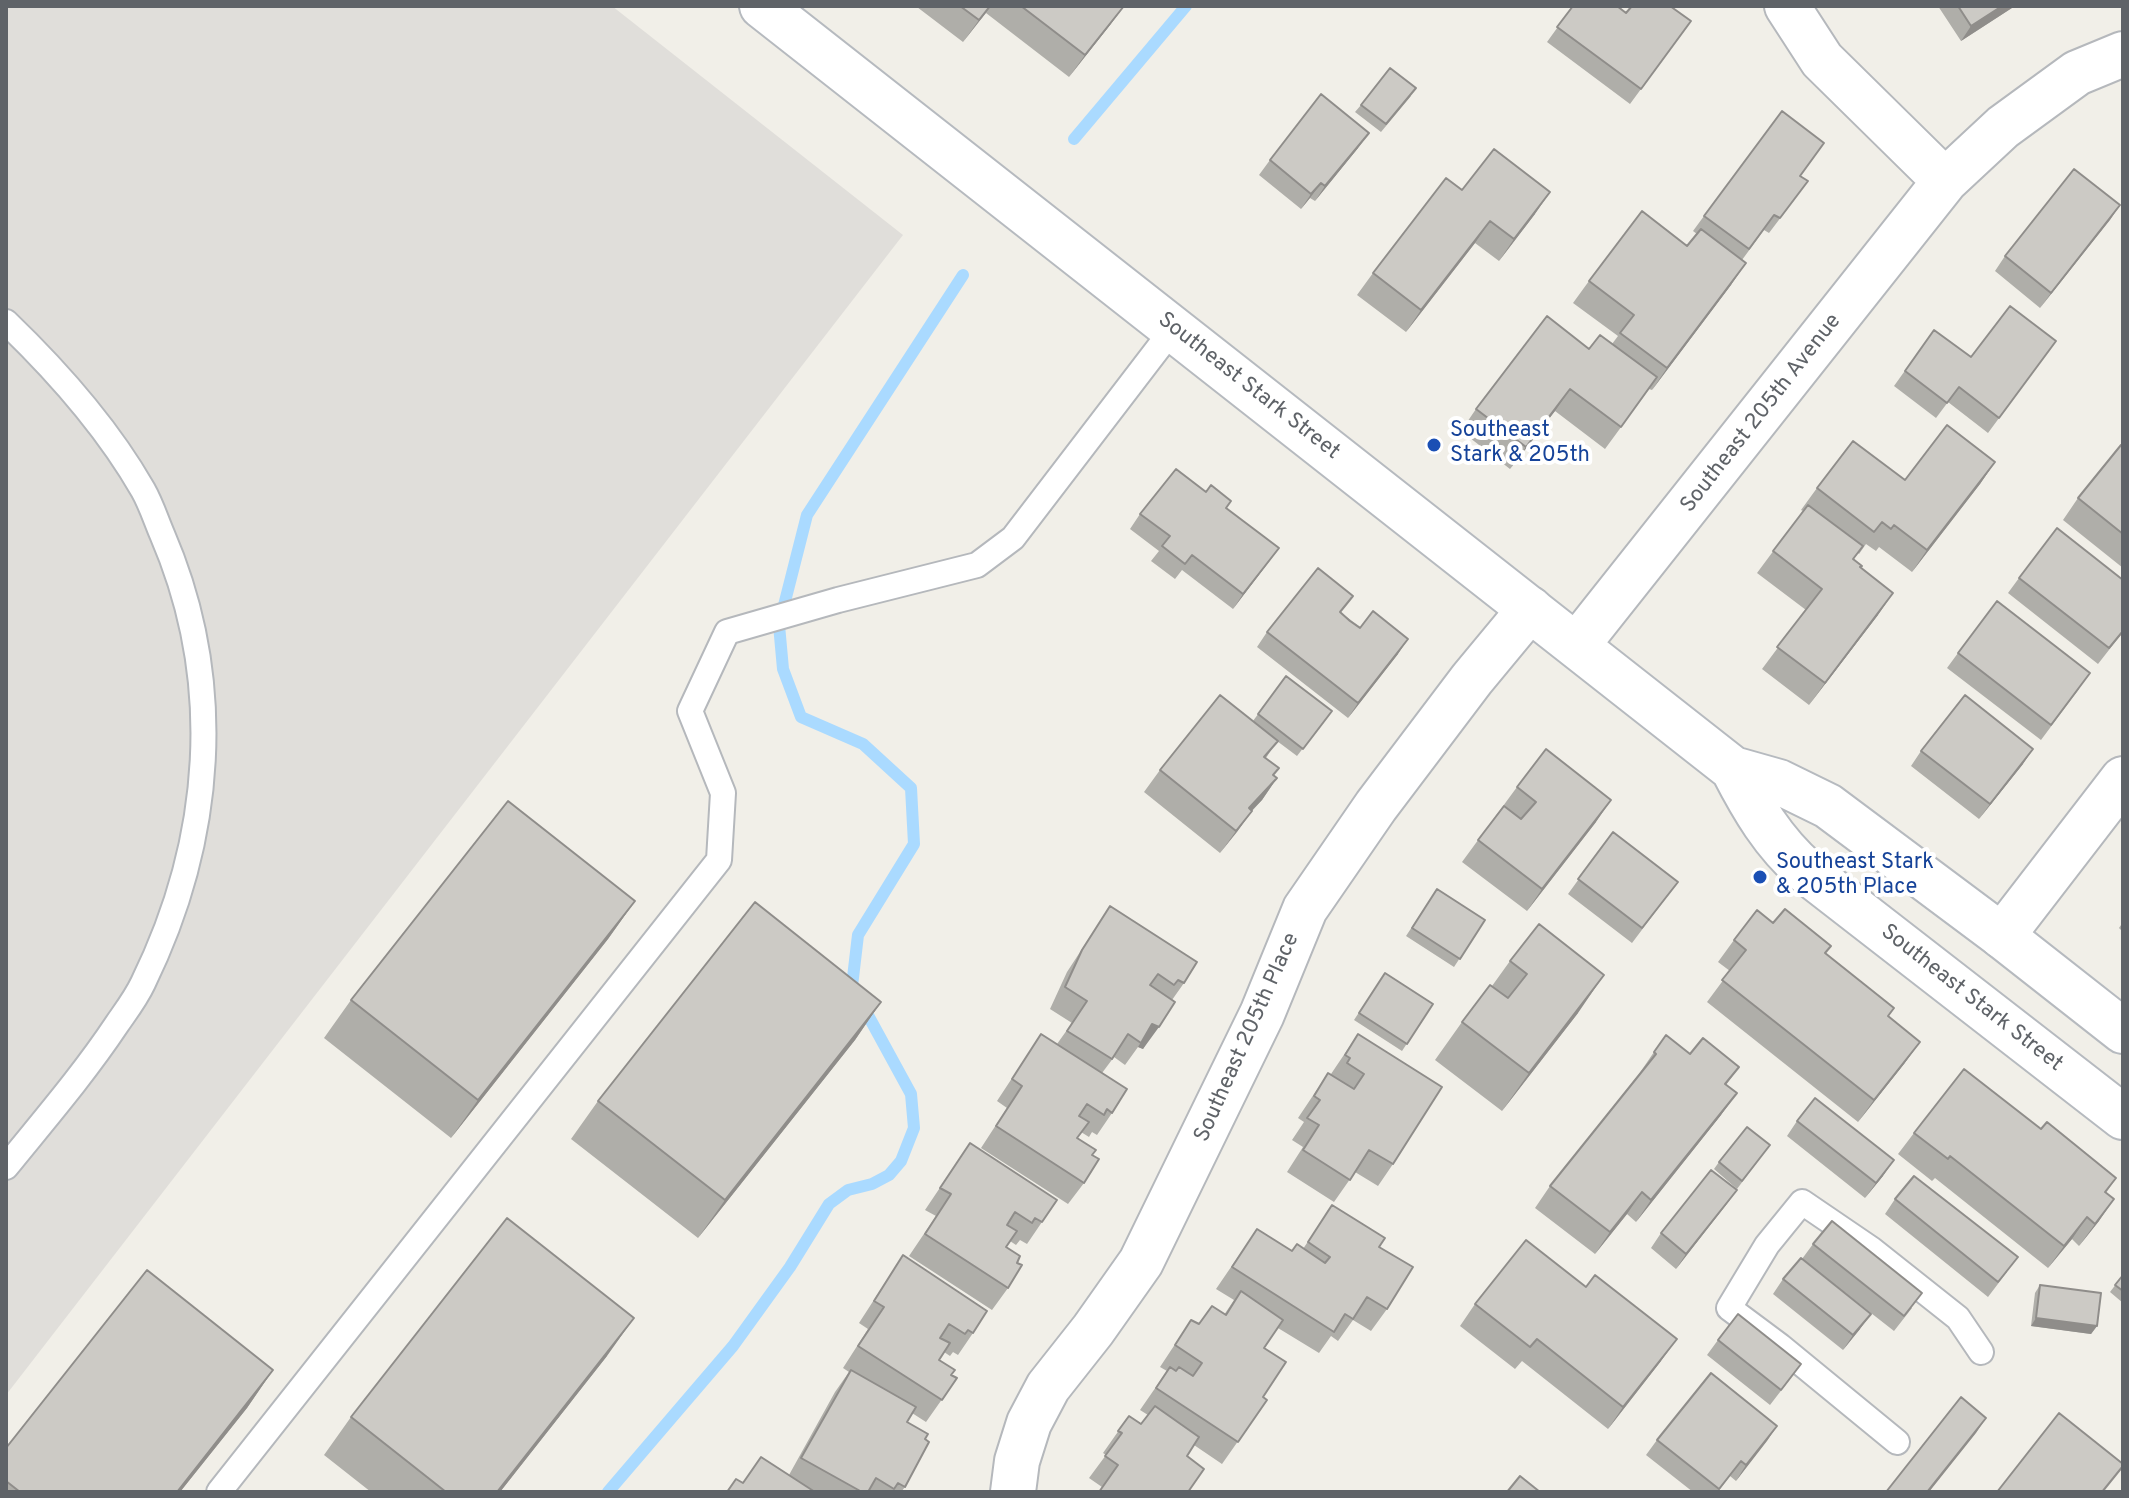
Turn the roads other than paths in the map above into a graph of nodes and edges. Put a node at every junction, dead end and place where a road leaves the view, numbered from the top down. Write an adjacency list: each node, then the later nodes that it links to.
1 (1787, 6): 4 (street)
2 (766, 7): 6 (street, Southeast Stark Street)
3 (2123, 54): 4 (street, Southeast 205th Avenue)
4 (1945, 181): 8 (street, Southeast 205th Avenue)
5 (6, 322): 14 (lane)
6 (1173, 329): 7 (street, Southeast Stark Street); 17 (lane)
7 (1530, 609): 8 (street, Southeast Stark Street); 18 (street, Southeast 205th Place)
8 (1577, 645): 9 (street, Southeast Stark Street)
9 (1733, 769): 11 (street, Southeast Stark Street); 13 (street, Southeast Stark Street)
10 (2123, 779): 11 (street)
11 (2002, 936): 12 (street, Southeast Stark Street)
12 (2123, 1031)
13 (2123, 1117)
14 (6, 1167)
15 (1981, 1352): 16 (lane)
16 (1897, 1442)
17 (219, 1492)
18 (1013, 1492)

